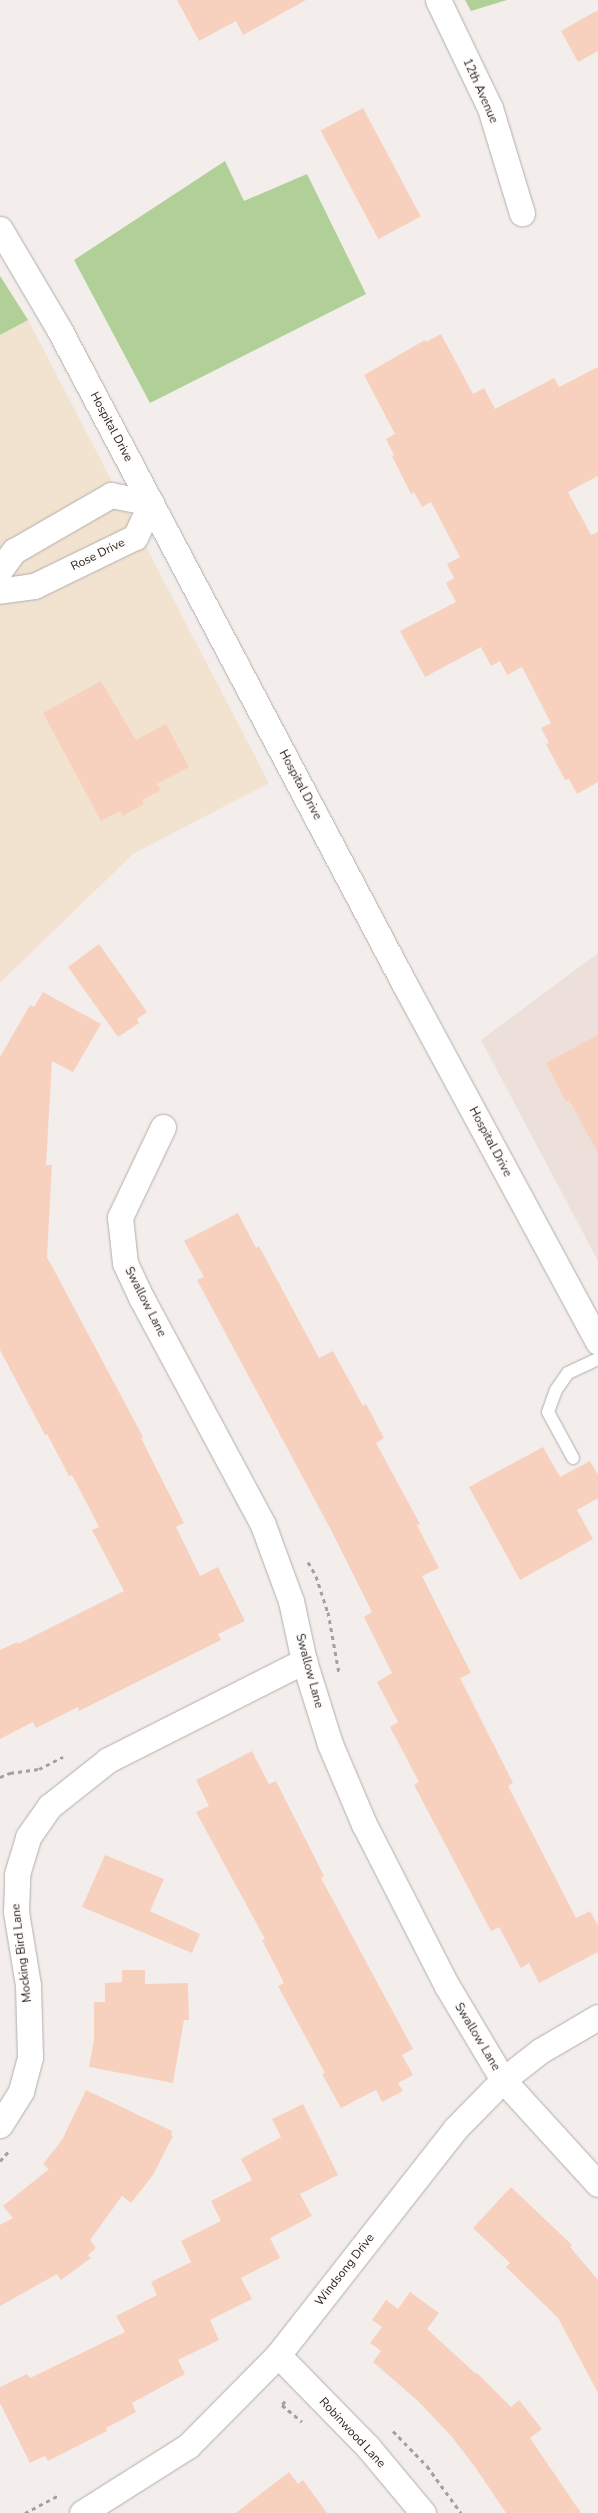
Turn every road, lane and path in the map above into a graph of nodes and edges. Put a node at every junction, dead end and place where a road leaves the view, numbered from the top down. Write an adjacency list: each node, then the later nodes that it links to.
1 (438, 0): 2 (street, 12th Avenue)
2 (522, 213)
3 (0, 229): 4 (street, Hospital Drive)
4 (151, 503): 5 (street); 6 (street, Rose Drive); 8 (street, Hospital Drive)
5 (0, 570)
6 (0, 591)
7 (163, 1127): 11 (street, Swallow Lane)
8 (598, 1342)
9 (598, 1359): 10 (lane)
10 (573, 1458)
11 (304, 1660): 13 (street, Swallow Lane); 14 (street, Mocking Bird Lane)
12 (598, 2017): 13 (street, Windsong Drive)
13 (502, 2080): 15 (street, Swallow Lane); 16 (street, Windsong Drive)
14 (0, 2125)
15 (598, 2184)
16 (278, 2355): 19 (street, Windsong Drive); 20 (street, Robinwood Lane)
17 (66, 2491): 18 (path)
18 (25, 2513)
19 (82, 2513)
20 (423, 2513)

